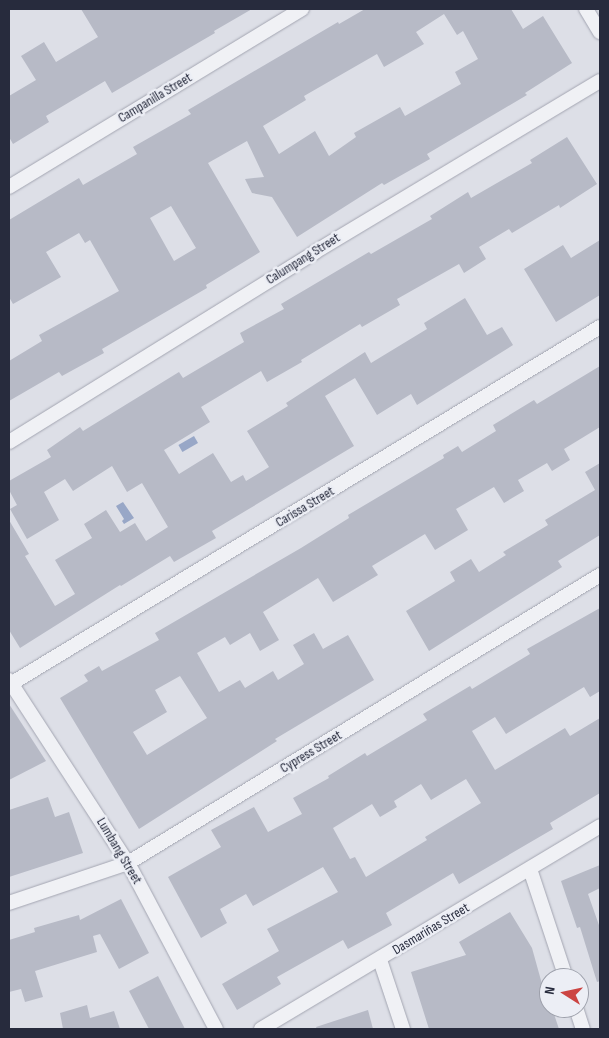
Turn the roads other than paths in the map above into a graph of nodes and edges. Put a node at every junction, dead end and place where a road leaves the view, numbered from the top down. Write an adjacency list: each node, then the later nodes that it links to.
1 (302, 9): 5 (street, Campanilla Street)
2 (586, 9): 3 (street)
3 (600, 32)
4 (600, 80): 7 (street, Calumpang Street)
5 (9, 187)
6 (600, 327): 9 (street, Carissa Street)
7 (9, 442)
8 (600, 576): 11 (street, Cypress Street)
9 (10, 683): 11 (street, Lumbang Street)
10 (600, 826): 12 (street, Dasmariñas Street)
11 (128, 863): 13 (street, Cypress Street); 16 (street, Lumbang Street)
12 (530, 869): 14 (street, Dasmariñas Street); 15 (street)
13 (9, 903)
14 (380, 960): 17 (street, Dasmariñas Street); 18 (street)
15 (563, 968)
16 (216, 1029)
17 (261, 1029)
18 (402, 1029)

